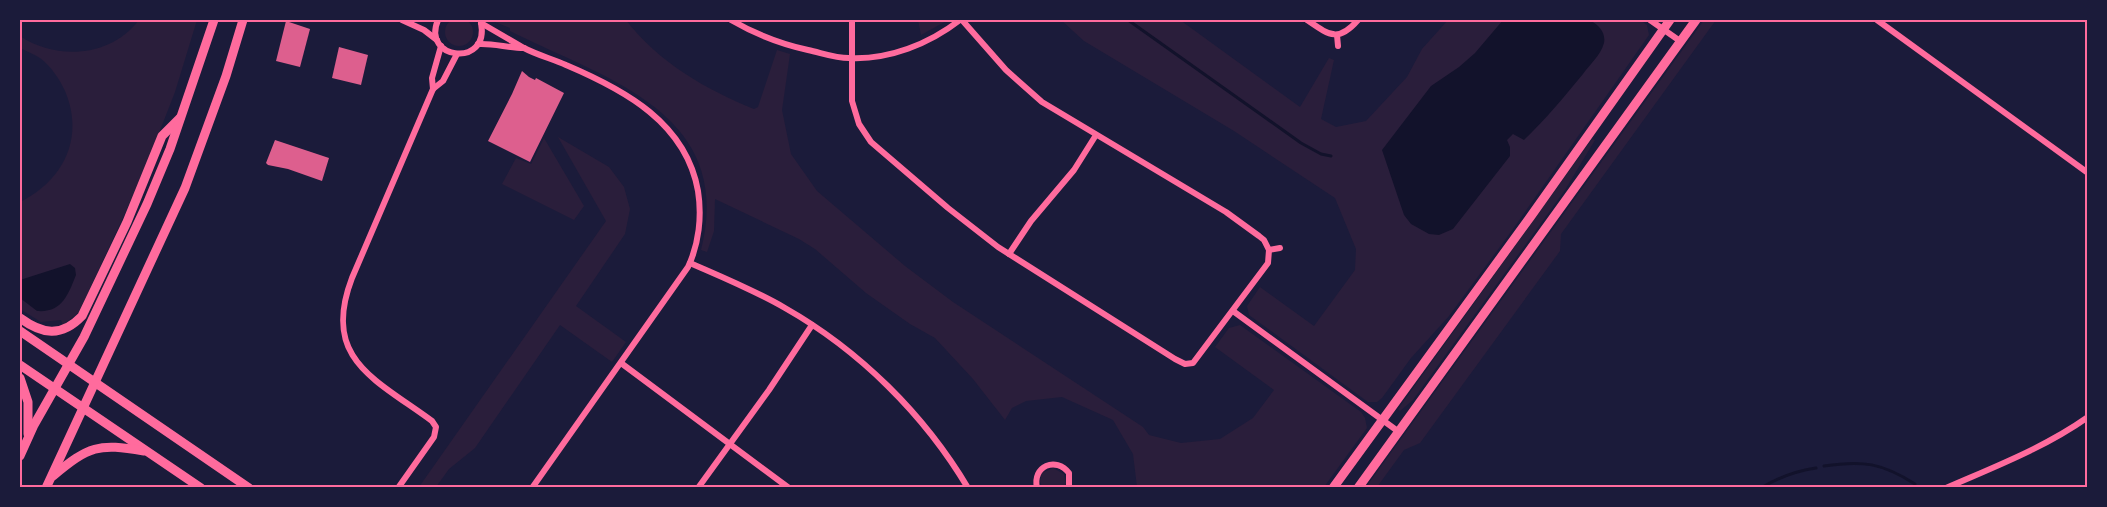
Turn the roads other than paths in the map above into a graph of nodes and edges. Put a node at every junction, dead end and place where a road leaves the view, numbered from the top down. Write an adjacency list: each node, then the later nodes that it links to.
1 (214, 20): 25 (main road)
2 (243, 20): 40 (main road)
3 (402, 20): 18 (street)
4 (438, 20): 18 (street)
5 (731, 20): 23 (street)
6 (852, 20): 23 (street)
7 (961, 20): 23 (street); 26 (street)
8 (1307, 20): 16 (street)
9 (1358, 20): 16 (street)
10 (1650, 20): 15 (street)
11 (1670, 20): 15 (main road)
12 (1696, 20): 17 (main road)
13 (1877, 20): 27 (street)
14 (480, 21): 19 (street); 21 (street)
15 (1664, 29): 17 (street); 44 (main road)
16 (1337, 35): 20 (street)
17 (1680, 41): 45 (main road)
18 (439, 43): 22 (street); 24 (street)
19 (478, 44): 21 (street); 22 (street)
20 (1338, 46)
21 (524, 48): 31 (street)
22 (457, 54): 24 (street)
23 (852, 58): 30 (street)
24 (434, 89): 54 (street)
25 (182, 116): 33 (main road); 38 (main road)
26 (1095, 135): 29 (street); 30 (street)
27 (2088, 173)
28 (1280, 248): 29 (street)
29 (1269, 250): 32 (street)
30 (1008, 254): 32 (street)
31 (690, 262): 34 (street); 36 (street)
32 (1233, 311): 44 (street)
33 (20, 318)
34 (812, 325): 47 (street); 58 (street)
35 (20, 331): 38 (main road)
36 (621, 363): 47 (street); 55 (street)
37 (20, 365): 41 (main road)
38 (69, 365): 40 (main road); 41 (main road)
39 (20, 378): 46 (main road)
40 (94, 383): 42 (main road); 53 (main road)
41 (56, 389): 42 (main road); 46 (main road)
42 (83, 408): 48 (main road); 50 (main road)
43 (2088, 417): 63 (street)
44 (1382, 420): 45 (street); 61 (main road)
45 (1399, 432): 62 (main road)
46 (27, 440): 49 (main road)
47 (730, 444): 56 (street); 57 (street)
48 (148, 452): 50 (main road); 52 (main road)
49 (20, 456)
50 (51, 477): 51 (main road)
51 (46, 488)
52 (201, 488)
53 (249, 488)
54 (398, 488)
55 (532, 488)
56 (698, 488)
57 (789, 488)
58 (968, 488)
59 (1037, 488): 60 (street)
60 (1069, 488)
61 (1333, 488)
62 (1358, 488)
63 (1946, 488)

